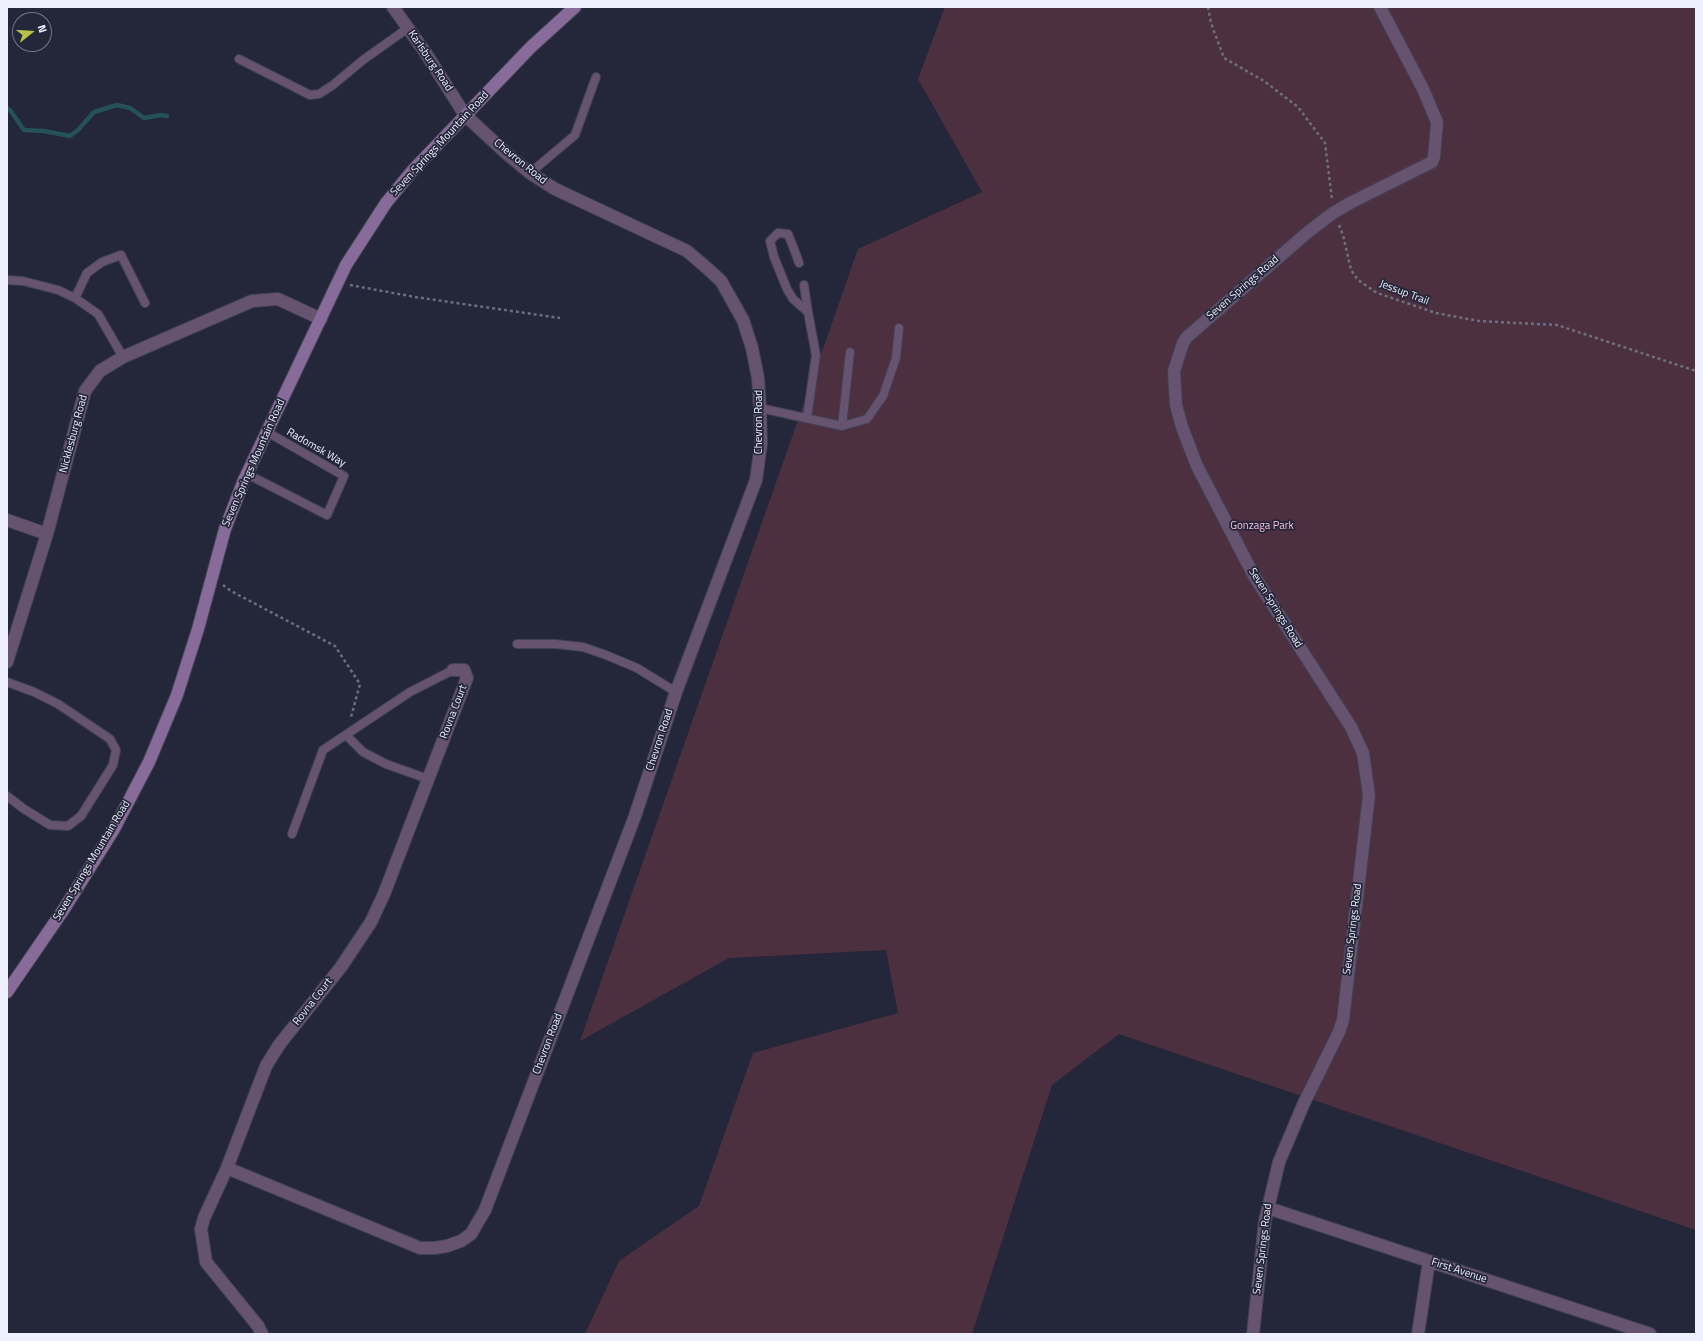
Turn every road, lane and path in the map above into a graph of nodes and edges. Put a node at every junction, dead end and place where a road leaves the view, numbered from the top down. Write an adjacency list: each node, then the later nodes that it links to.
1 (394, 7): 5 (street, Karlsburg Road)
2 (575, 7): 8 (street, Seven Springs Mountain Road)
3 (1208, 7): 10 (path, Jessup Trail)
4 (1380, 7): 10 (street, Seven Springs Road)
5 (408, 28): 6 (lane); 8 (street, Karlsburg Road)
6 (239, 59)
7 (596, 77): 9 (lane)
8 (465, 115): 9 (street, Chevron Road); 13 (street, Seven Springs Mountain Road)
9 (530, 173): 24 (street, Chevron Road)
10 (1333, 213): 23 (path, Jessup Trail); 43 (street, Seven Springs Road)
11 (798, 263): 17 (lane)
12 (7, 280): 15 (lane)
13 (338, 283): 18 (path); 19 (street, Seven Springs Mountain Road)
14 (804, 285): 17 (lane)
15 (75, 298): 16 (lane); 22 (lane)
16 (145, 303)
17 (808, 312): 25 (lane)
18 (560, 318)
19 (321, 319): 22 (street, Nicklesburg Road); 27 (street, Seven Springs Mountain Road)
20 (899, 328): 26 (lane)
21 (850, 352): 26 (lane)
22 (123, 357): 30 (street, Nicklesburg Road)
23 (1696, 371)
24 (760, 408): 25 (lane); 36 (street, Chevron Road)
25 (807, 418): 26 (lane)
26 (842, 426)
27 (267, 432): 28 (street, Seven Springs Mountain Road); 28 (lane, Radomsk Way)
28 (247, 474): 31 (street, Seven Springs Mountain Road)
29 (7, 520): 30 (street)
30 (47, 534): 33 (street, Nicklesburg Road)
31 (212, 576): 37 (path); 41 (street, Seven Springs Mountain Road)
32 (517, 644): 36 (lane)
33 (7, 662)
34 (453, 670): 37 (lane); 38 (street, Rovna Court)
35 (7, 682): 39 (lane)
36 (676, 692): 42 (street, Chevron Road)
37 (346, 735): 38 (lane); 40 (lane)
38 (428, 780): 42 (street, Rovna Court)
39 (7, 796)
40 (292, 834)
41 (7, 992)
42 (228, 1168): 45 (street, Rovna Court)
43 (1268, 1208): 44 (street, First Avenue); 46 (street, Seven Springs Road)
44 (1429, 1261): 47 (street); 48 (street, First Avenue)
45 (262, 1334)
46 (1254, 1334)
47 (1418, 1334)
48 (1650, 1334)

